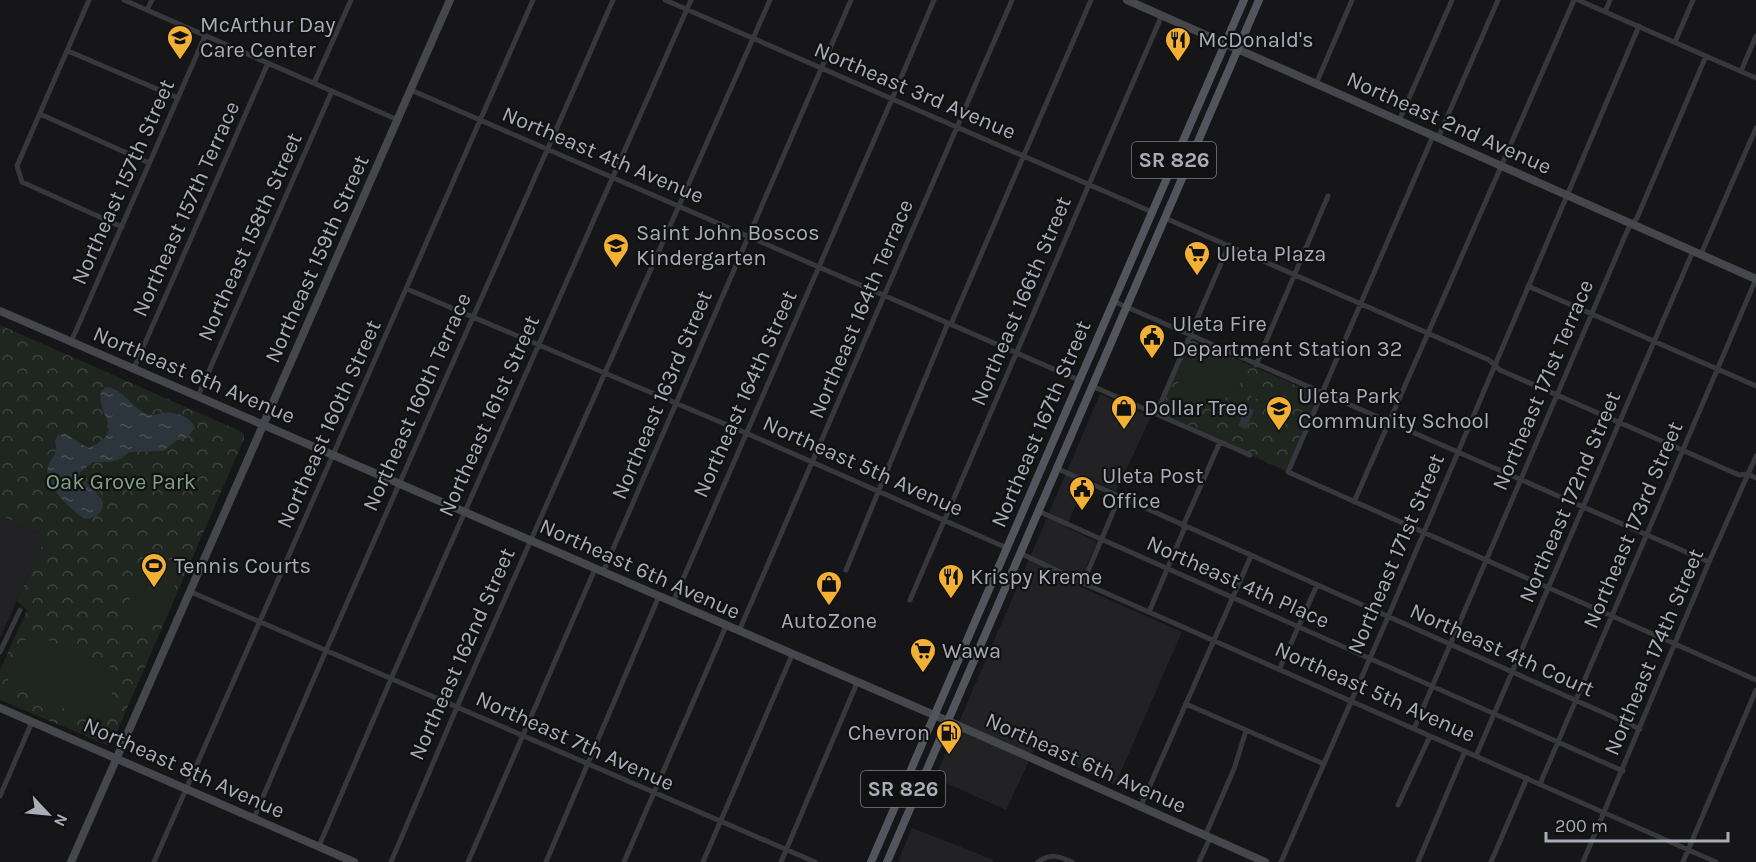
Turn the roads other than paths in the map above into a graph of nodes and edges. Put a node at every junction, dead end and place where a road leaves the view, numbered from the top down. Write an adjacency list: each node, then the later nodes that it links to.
1 (90, 0): 36 (street)
2 (124, 0): 26 (street)
3 (152, 0): 26 (street)
4 (351, 0): 42 (street)
5 (450, 0): 44 (street, Northeast 159th Street)
6 (533, 0): 50 (street, Northeast 160th Street)
7 (613, 0): 55 (street, Northeast 160th Terrace)
8 (665, 0): 25 (street, Northeast 3rd Avenue)
9 (691, 0): 25 (street, Northeast 161st Street)
10 (770, 0): 32 (street, Northeast 162nd Street)
11 (851, 0): 39 (street, Northeast 163rd Street)
12 (934, 0): 47 (street, Northeast 164th Street)
13 (1012, 0): 52 (street, Northeast 164th Terrace)
14 (1091, 0): 56 (street)
15 (1127, 0): 24 (street, Northeast 2nd Avenue)
16 (1244, 0): 34 (main road, Northeast 167th Street / SR 826)
17 (1259, 0): 35 (main road, Northeast 167th Street / SR 826)
18 (1352, 0): 43 (street)
19 (1452, 0): 51 (street)
20 (1498, 0): 54 (street)
21 (1576, 0): 27 (street); 58 (street)
22 (1610, 0): 27 (street)
23 (1693, 0): 33 (street)
24 (1147, 4): 28 (street, Northeast 2nd Avenue)
25 (687, 9): 32 (street, Northeast 3rd Avenue); 59 (street, Northeast 161st Street)
26 (147, 10): 30 (street)
27 (1605, 12): 29 (street)
28 (1162, 15): 34 (street, Northeast 2nd Avenue); 60 (street, Northeast 166th Street)
29 (1639, 26): 33 (street); 62 (street, Northeast 171st Street)
30 (205, 36): 38 (street); 46 (street, Northeast 157th Street)
31 (1756, 36): 40 (street)
32 (753, 39): 39 (street, Northeast 3rd Avenue); 64 (street, Northeast 162nd Street)
33 (1675, 42): 37 (street)
34 (1225, 43): 35 (street, Northeast 2nd Avenue); 61 (main road, Northeast 167th Street / SR 826)
35 (1238, 49): 43 (street, Northeast 2nd Avenue); 66 (main road, Northeast 167th Street / SR 826)
36 (68, 51): 46 (street); 48 (street)
37 (1706, 56): 40 (street); 67 (street, Northeast 171st Terrace)
38 (268, 63): 42 (street); 95 (street, Northeast 157th Terrace)
39 (821, 68): 47 (street, Northeast 3rd Avenue); 69 (street, Northeast 163rd Street)
40 (1741, 71): 41 (street)
41 (1756, 78)
42 (314, 83): 45 (street)
43 (1316, 84): 51 (street, Northeast 2nd Avenue)
44 (411, 90): 49 (street, Northeast 159th Street); 50 (street, Northeast 4th Avenue)
45 (332, 91): 49 (street); 102 (street, Northeast 158th Street)
46 (178, 98): 57 (street, Northeast 157th Street)
47 (892, 99): 52 (street, Northeast 3rd Avenue); 73 (street, Northeast 164th Street)
48 (40, 114): 57 (street); 68 (street)
49 (398, 120): 108 (street, Northeast 159th Street)
50 (481, 121): 55 (street, Northeast 4th Avenue); 77 (street, Northeast 160th Street)
51 (1399, 121): 54 (street, Northeast 2nd Avenue)
52 (957, 127): 56 (street, Northeast 3rd Avenue); 78 (street, Northeast 164th Terrace)
53 (1756, 128): 72 (street, Northeast 172nd Street)
54 (1435, 137): 58 (street, Northeast 2nd Avenue); 80 (street)
55 (548, 148): 59 (street, Northeast 4th Avenue); 84 (street, Northeast 160th Terrace)
56 (1023, 156): 60 (street, Northeast 3rd Avenue); 85 (street)
57 (149, 163): 68 (street, Northeast 157th Street)
58 (1501, 166): 62 (street, Northeast 2nd Avenue); 86 (street)
59 (613, 178): 64 (street, Northeast 4th Avenue); 90 (street, Northeast 161st Street)
60 (1089, 184): 65 (street, Northeast 3rd Avenue); 91 (street, Northeast 166th Street)
61 (1163, 187): 65 (main road, Northeast 167th Street / SR 826); 66 (main road)
62 (1567, 195): 67 (street, Northeast 2nd Avenue); 76 (street, Northeast 171st Street)
63 (1328, 196): 74 (street)
64 (679, 206): 69 (street, Northeast 4th Avenue); 97 (street, Northeast 162nd Street)
65 (1152, 212): 70 (main road); 79 (main road, Northeast 167th Street / SR 826)
66 (1165, 218): 70 (main road, Northeast 167th Street / SR 826); 71 (street)
67 (1632, 224): 72 (street, Northeast 2nd Avenue); 83 (street, Northeast 171st Terrace)
68 (122, 227): 88 (street, Northeast 157th Street)
69 (748, 236): 73 (street, Northeast 4th Avenue); 104 (street, Northeast 163rd Street)
70 (1156, 238): 81 (main road, Northeast 167th Street / SR 826)
71 (1229, 245): 74 (street); 87 (street)
72 (1697, 253): 75 (street, Northeast 2nd Avenue); 89 (street, Northeast 172nd Street)
73 (819, 267): 78 (street, Northeast 4th Avenue); 110 (street, Northeast 164th Street)
74 (1294, 274): 80 (street); 93 (street)
75 (1756, 279): 96 (street, Northeast 173rd Street)
76 (1528, 286): 83 (street); 94 (street, Northeast 171st Street)
77 (407, 289): 84 (street, Northeast 5th Avenue); 114 (street, Northeast 160th Street)
78 (885, 295): 85 (street, Northeast 4th Avenue); 117 (street, Northeast 164th Terrace)
79 (1113, 301): 81 (street); 92 (main road, Northeast 167th Street / SR 826)
80 (1360, 304): 86 (street); 101 (street)
81 (1126, 307): 87 (street); 99 (main road, Northeast 167th Street / SR 826)
82 (0, 311): 88 (street, Northeast 6th Avenue)
83 (1592, 314): 89 (street); 103 (street, Northeast 171st Terrace)
84 (473, 318): 90 (street, Northeast 5th Avenue); 122 (street, Northeast 160th Terrace)
85 (949, 323): 91 (street, Northeast 4th Avenue); 123 (street)
86 (1427, 333): 94 (street); 107 (street)
87 (1190, 335): 93 (street); 106 (street)
88 (71, 342): 95 (street, Northeast 6th Avenue)
89 (1655, 342): 96 (street); 109 (street, Northeast 172nd Street)
90 (540, 344): 97 (street, Northeast 5th Avenue); 128 (street, Northeast 161st Street)
91 (1016, 353): 98 (street, Northeast 4th Avenue); 129 (street, Northeast 166th Street)
92 (1089, 357): 98 (main road, Northeast 167th Street / SR 826); 99 (main road)
93 (1256, 365): 101 (street)
94 (1495, 366): 103 (street); 113 (street, Northeast 171st Street)
95 (134, 368): 102 (street, Northeast 6th Avenue)
96 (1717, 369): 100 (street); 112 (street, Northeast 173rd Street)
97 (606, 372): 104 (street, Northeast 5th Avenue); 134 (street, Northeast 162nd Street)
98 (1079, 380): 105 (main road); 131 (main road, Northeast 167th Street / SR 826)
99 (1092, 386): 105 (main road, Northeast 167th Street / SR 826); 106 (street)
100 (1756, 386)
101 (1321, 393): 107 (street); 125 (street)
102 (198, 396): 108 (street, Northeast 6th Avenue)
103 (1556, 396): 109 (street); 121 (street, Northeast 171st Terrace)
104 (676, 403): 110 (street, Northeast 5th Avenue); 142 (street, Northeast 163rd Street)
105 (1085, 403): 118 (main road, Northeast 167th Street / SR 826)
106 (1156, 414): 111 (street)
107 (1388, 422): 113 (street); 125 (street)
108 (264, 424): 114 (street, Northeast 6th Avenue); 148 (street, Northeast 159th Street)
109 (1620, 424): 112 (street); 126 (street, Northeast 172nd Street)
110 (746, 433): 117 (street, Northeast 5th Avenue); 152 (street, Northeast 164th Street)
111 (1220, 442): 115 (street); 130 (street)
112 (1682, 451): 119 (street); 133 (street, Northeast 173rd Street)
113 (1458, 452): 121 (street); 132 (street, Northeast 171st Street)
114 (333, 455): 122 (street, Northeast 6th Avenue); 157 (street, Northeast 160th Street)
115 (1250, 455)
116 (1756, 456): 119 (street, Northeast 174th Street)
117 (812, 463): 123 (street, Northeast 5th Avenue); 160 (street, Northeast 164th Terrace)
118 (1056, 468): 124 (street, Northeast 4th Court); 127 (main road, Northeast 167th Street / SR 826)
119 (1748, 474): 120 (street); 140 (street, Northeast 174th Street)
120 (1756, 478)
121 (1521, 479): 126 (street); 139 (street, Northeast 171st Terrace)
122 (398, 483): 128 (street, Northeast 6th Avenue); 164 (street, Northeast 160th Terrace)
123 (878, 492): 129 (street, Northeast 5th Avenue); 143 (street)
124 (1119, 498): 130 (street, Northeast 4th Court); 135 (street)
125 (1354, 502): 132 (street)
126 (1584, 507): 133 (street); 147 (street, Northeast 172nd Street)
127 (1038, 511): 135 (street, Northeast 4th Place); 137 (main road, Northeast 167th Street / SR 826)
128 (464, 512): 134 (street, Northeast 6th Avenue); 170 (street, Northeast 161st Street)
129 (944, 520): 136 (street, Northeast 5th Avenue); 151 (street, Northeast 166th Street)
130 (1184, 526): 138 (street, Northeast 4th Court); 141 (street)
131 (1016, 528): 136 (main road, Northeast 167th Street / SR 826); 137 (main road)
132 (1424, 533): 139 (street); 155 (street, Northeast 171st Street)
133 (1647, 534): 140 (street); 156 (street, Northeast 173rd Street)
134 (530, 540): 142 (street, Northeast 6th Avenue); 178 (street, Northeast 162nd Street)
135 (1101, 540): 141 (street, Northeast 4th Place); 145 (street)
136 (1007, 548): 144 (main road); 181 (main road, Northeast 167th Street / SR 826)
137 (1020, 553): 144 (main road, Northeast 167th Street / SR 826); 145 (street, Northeast 5th Avenue)
138 (1251, 556): 146 (street, Northeast 4th Court); 150 (street)
139 (1487, 561): 147 (street); 163 (street, Northeast 171st Terrace)
140 (1709, 562): 162 (street, Northeast 174th Street)
141 (1167, 569): 150 (street, Northeast 4th Place); 154 (street)
142 (599, 570): 149 (street, Northeast 6th Avenue); 187 (street, Northeast 163rd Street)
143 (846, 570)
144 (1012, 572): 182 (main road, Northeast 167th Street / SR 826)
145 (1083, 582): 154 (street, Northeast 5th Avenue)
146 (1317, 585): 155 (street, Northeast 4th Court); 159 (street)
147 (1549, 589): 156 (street); 169 (street, Northeast 172nd Street)
148 (191, 592): 157 (street, Northeast 7th Avenue); 192 (street, Northeast 159th Street)
149 (659, 596): 152 (street, Northeast 6th Avenue); 194 (street)
150 (1233, 599): 159 (street, Northeast 4th Place); 161 (street)
151 (910, 600)
152 (673, 602): 158 (street, Northeast 6th Avenue)
153 (20, 610): 165 (street)
154 (1149, 612): 161 (street, Northeast 5th Avenue)
155 (1388, 617): 163 (street, Northeast 4th Court); 167 (street, Northeast 171st Street)
156 (1612, 617): 162 (street); 176 (street, Northeast 173rd Street)
157 (260, 621): 164 (street, Northeast 7th Avenue); 198 (street, Northeast 160th Street)
158 (726, 626): 160 (street, Northeast 6th Avenue); 199 (street)
159 (1298, 627): 167 (street, Northeast 4th Place); 168 (street)
160 (739, 632): 166 (street, Northeast 6th Avenue)
161 (1215, 639): 168 (street, Northeast 5th Avenue); 177 (street)
162 (1674, 644): 171 (street); 185 (street, Northeast 174th Street)
163 (1450, 645): 169 (street, Northeast 4th Court); 173 (street, Northeast 171st Terrace)
164 (326, 649): 170 (street, Northeast 7th Avenue); 204 (street, Northeast 160th Terrace)
165 (0, 652)
166 (792, 655): 172 (street, Northeast 6th Avenue); 205 (street)
167 (1370, 659): 173 (street, Northeast 4th Place); 175 (street, Northeast 171st Street)
168 (1280, 668): 175 (street, Northeast 5th Avenue)
169 (1513, 673): 176 (street, Northeast 4th Court); 180 (street, Northeast 172nd Street)
170 (391, 679): 178 (street, Northeast 7th Avenue); 207 (street, Northeast 161st Street)
171 (1756, 680)
172 (857, 683): 181 (street, Northeast 6th Avenue); 208 (street)
173 (1432, 686): 180 (street, Northeast 4th Place); 184 (street, Northeast 171st Terrace)
174 (1756, 690): 209 (street)
175 (1351, 701): 184 (street, Northeast 5th Avenue); 193 (street, Northeast 171st Street)
176 (1576, 701): 185 (street, Northeast 4th Court); 189 (street, Northeast 173rd Street)
177 (1186, 704): 186 (street); 202 (street)
178 (457, 707): 187 (street, Northeast 7th Avenue); 214 (street, Northeast 162nd Street)
179 (0, 708): 183 (street, Northeast 8th Avenue)
180 (1495, 714): 189 (street, Northeast 4th Place); 191 (street, Northeast 172nd Street)
181 (935, 716): 182 (street, Northeast 6th Avenue); 210 (main road, Northeast 167th Street / SR 826)
182 (948, 721): 202 (street, Northeast 6th Avenue); 221 (main road, Northeast 167th Street / SR 826)
183 (32, 722): 192 (street, Northeast 8th Avenue); 200 (street)
184 (1414, 729): 188 (street, Northeast 5th Avenue)
185 (1640, 729): 195 (street, Northeast 174th Street)
186 (1246, 731): 193 (street); 206 (street)
187 (523, 736): 194 (street, Northeast 7th Avenue); 215 (street, Northeast 163rd Street)
188 (1430, 736): 190 (street, Northeast 5th Avenue); 201 (street)
189 (1558, 742): 195 (street, Northeast 4th Place); 197 (street, Northeast 173rd Street)
190 (1466, 751): 191 (street, Northeast 5th Avenue); 227 (street)
191 (1476, 756): 196 (street, Northeast 5th Avenue)
192 (116, 758): 198 (street, Northeast 8th Avenue); 211 (street, Northeast 159th Street)
193 (1324, 764): 226 (street, Northeast 171st Street)
194 (587, 765): 199 (street, Northeast 7th Avenue); 216 (street)
195 (1623, 771): 203 (street, Northeast 174th Street)
196 (1527, 778): 197 (street, Northeast 5th Avenue); 228 (street)
197 (1540, 784): 203 (street, Northeast 5th Avenue)
198 (187, 789): 204 (street, Northeast 8th Avenue); 212 (street, Northeast 160th Street)
199 (653, 793): 205 (street, Northeast 7th Avenue); 217 (street)
200 (0, 796)
201 (1398, 805)
202 (1140, 808): 206 (street, Northeast 6th Avenue)
203 (1605, 812): 209 (street, Northeast 5th Avenue); 229 (street, Northeast 174th Street)
204 (254, 818): 207 (street, Northeast 8th Avenue)
205 (720, 822): 208 (street, Northeast 7th Avenue); 218 (street)
206 (1207, 837): 224 (street); 225 (street, Northeast 6th Avenue)
207 (319, 846): 213 (street, Northeast 8th Avenue)
208 (786, 850): 219 (street); 220 (street, Northeast 7th Avenue)
209 (1688, 850): 230 (street); 231 (street, Northeast 5th Avenue)
210 (873, 860)
211 (71, 862)
212 (154, 862)
213 (354, 862)
214 (391, 862)
215 (468, 862)
216 (546, 862)
217 (624, 862)
218 (703, 862)
219 (781, 862)
220 (814, 862)
221 (887, 862)
222 (1038, 862): 223 (street)
223 (1072, 862)
224 (1199, 862)
225 (1264, 862)
226 (1281, 862)
227 (1418, 862)
228 (1491, 862)
229 (1583, 862)
230 (1683, 862)
231 (1716, 862)

